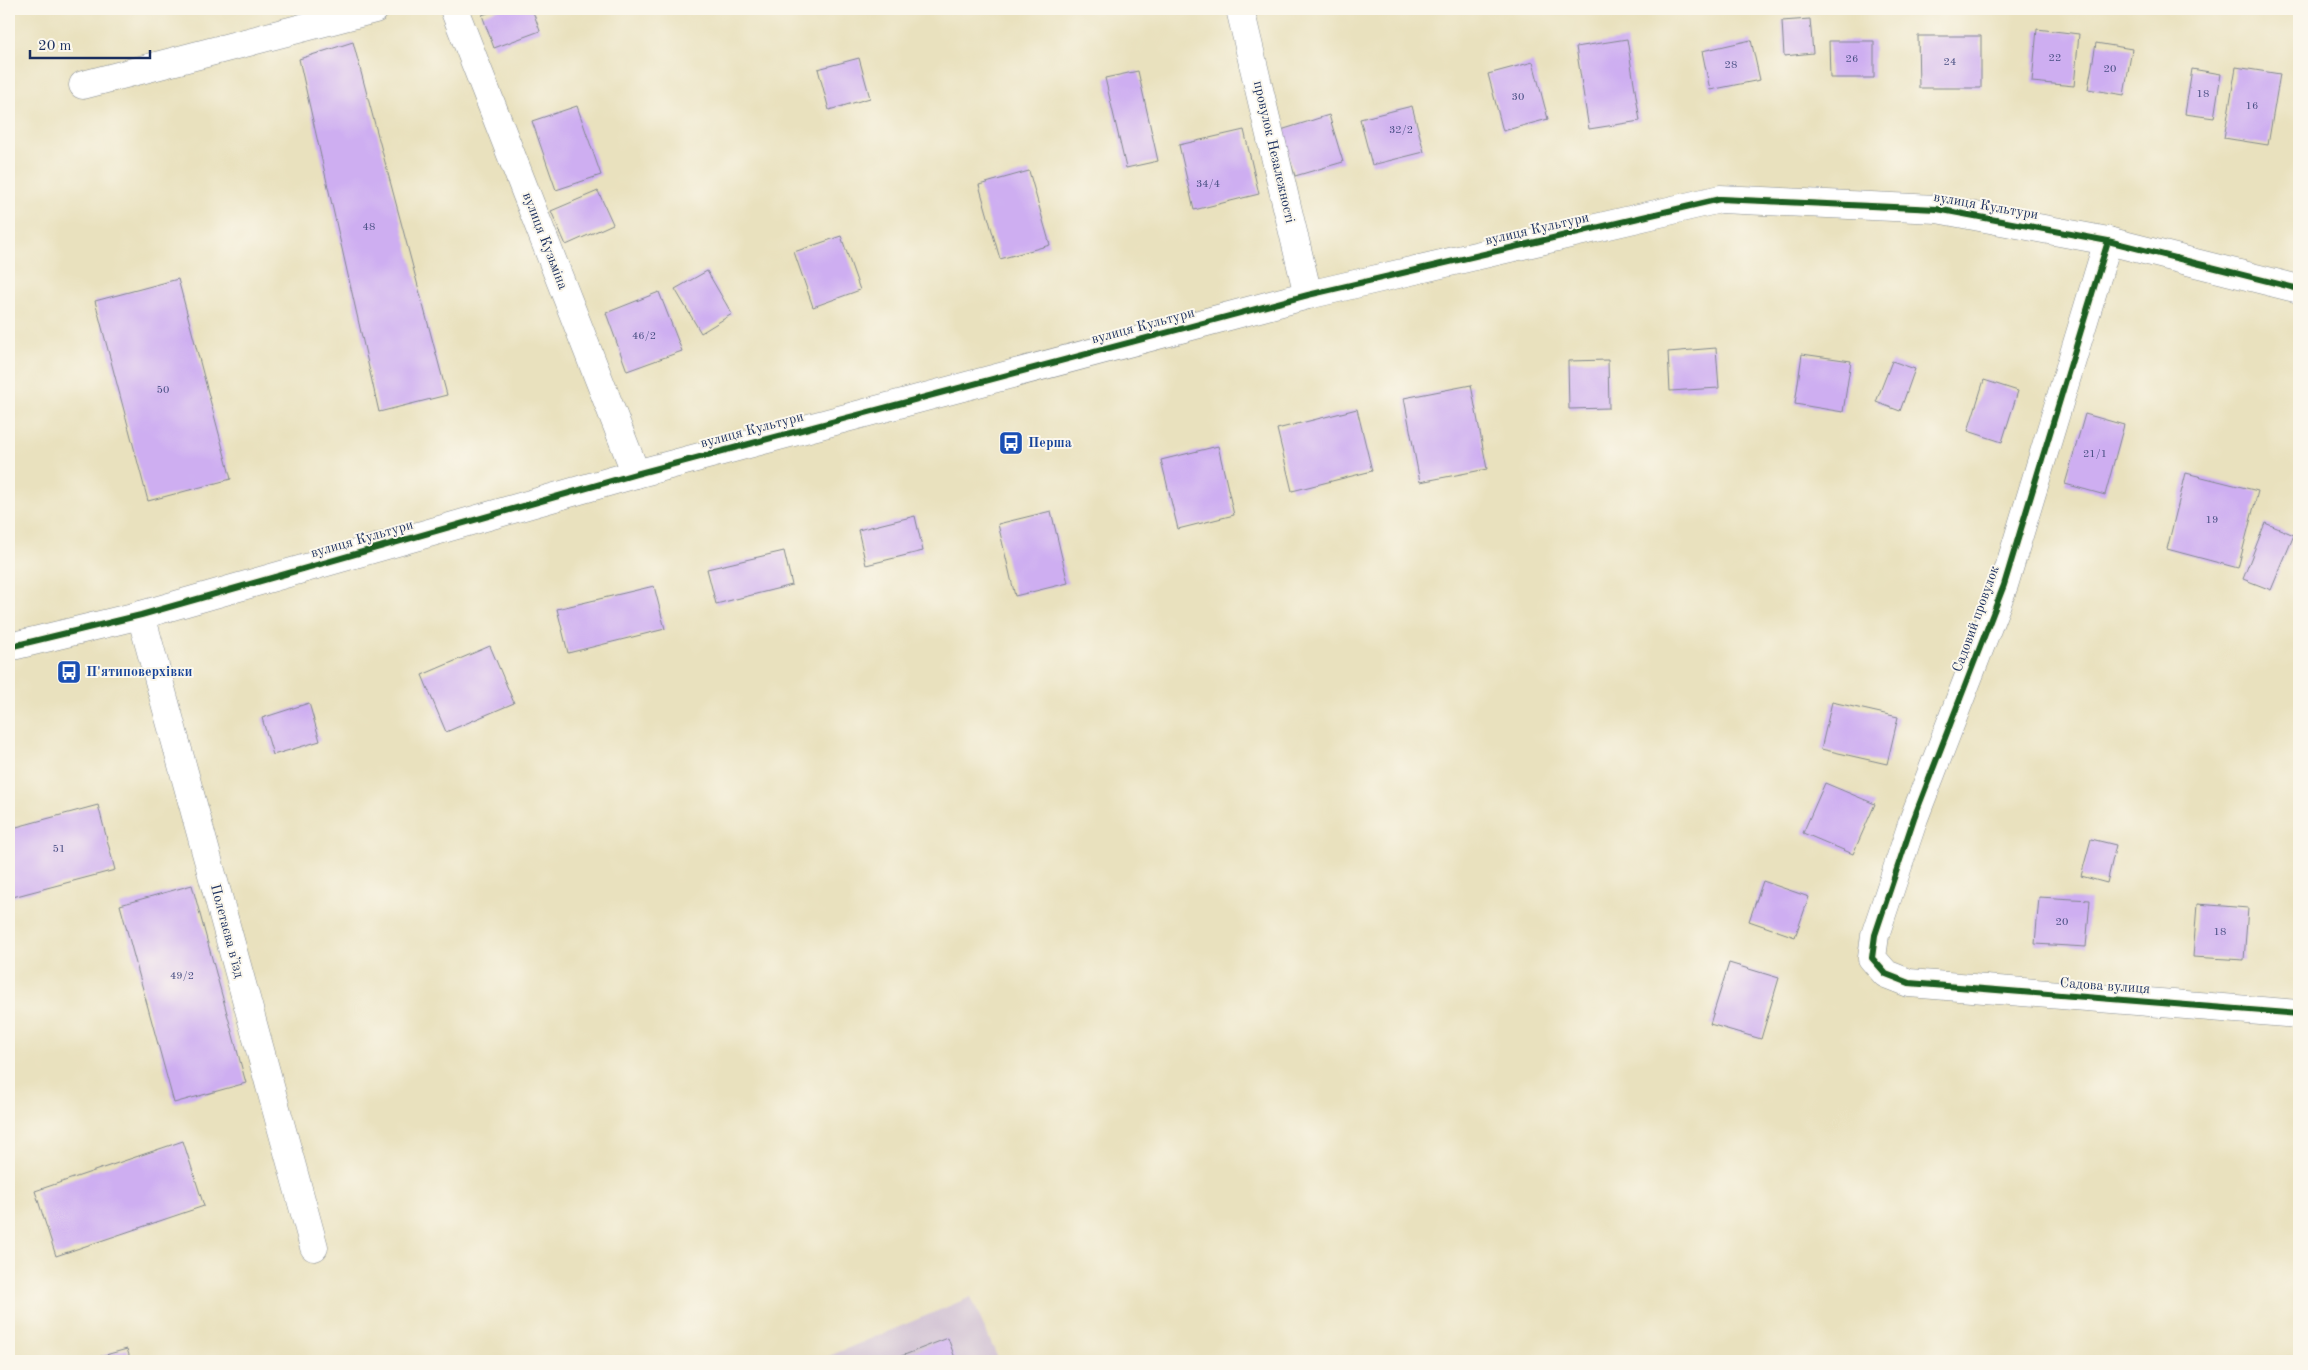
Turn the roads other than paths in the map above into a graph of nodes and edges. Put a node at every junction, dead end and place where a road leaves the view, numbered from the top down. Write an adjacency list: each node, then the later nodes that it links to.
1 (375, 9): 4 (street)
2 (454, 9): 8 (street, вулиця Кузьміна)
3 (1240, 9): 7 (street, провулок Незалежності)
4 (83, 85)
5 (2108, 240): 6 (street, вулиця Культури); 7 (street, вулиця Культури); 11 (street, Садовий провулок)
6 (2299, 289)
7 (1308, 295): 8 (street, вулиця Культури)
8 (636, 474): 9 (street, вулиця Культури)
9 (141, 615): 10 (street, вулиця Культури); 13 (street, Полетаєва в’їзд)
10 (9, 647)
11 (1909, 983): 12 (street, Садова вулиця)
12 (2299, 1014)
13 (314, 1247)

